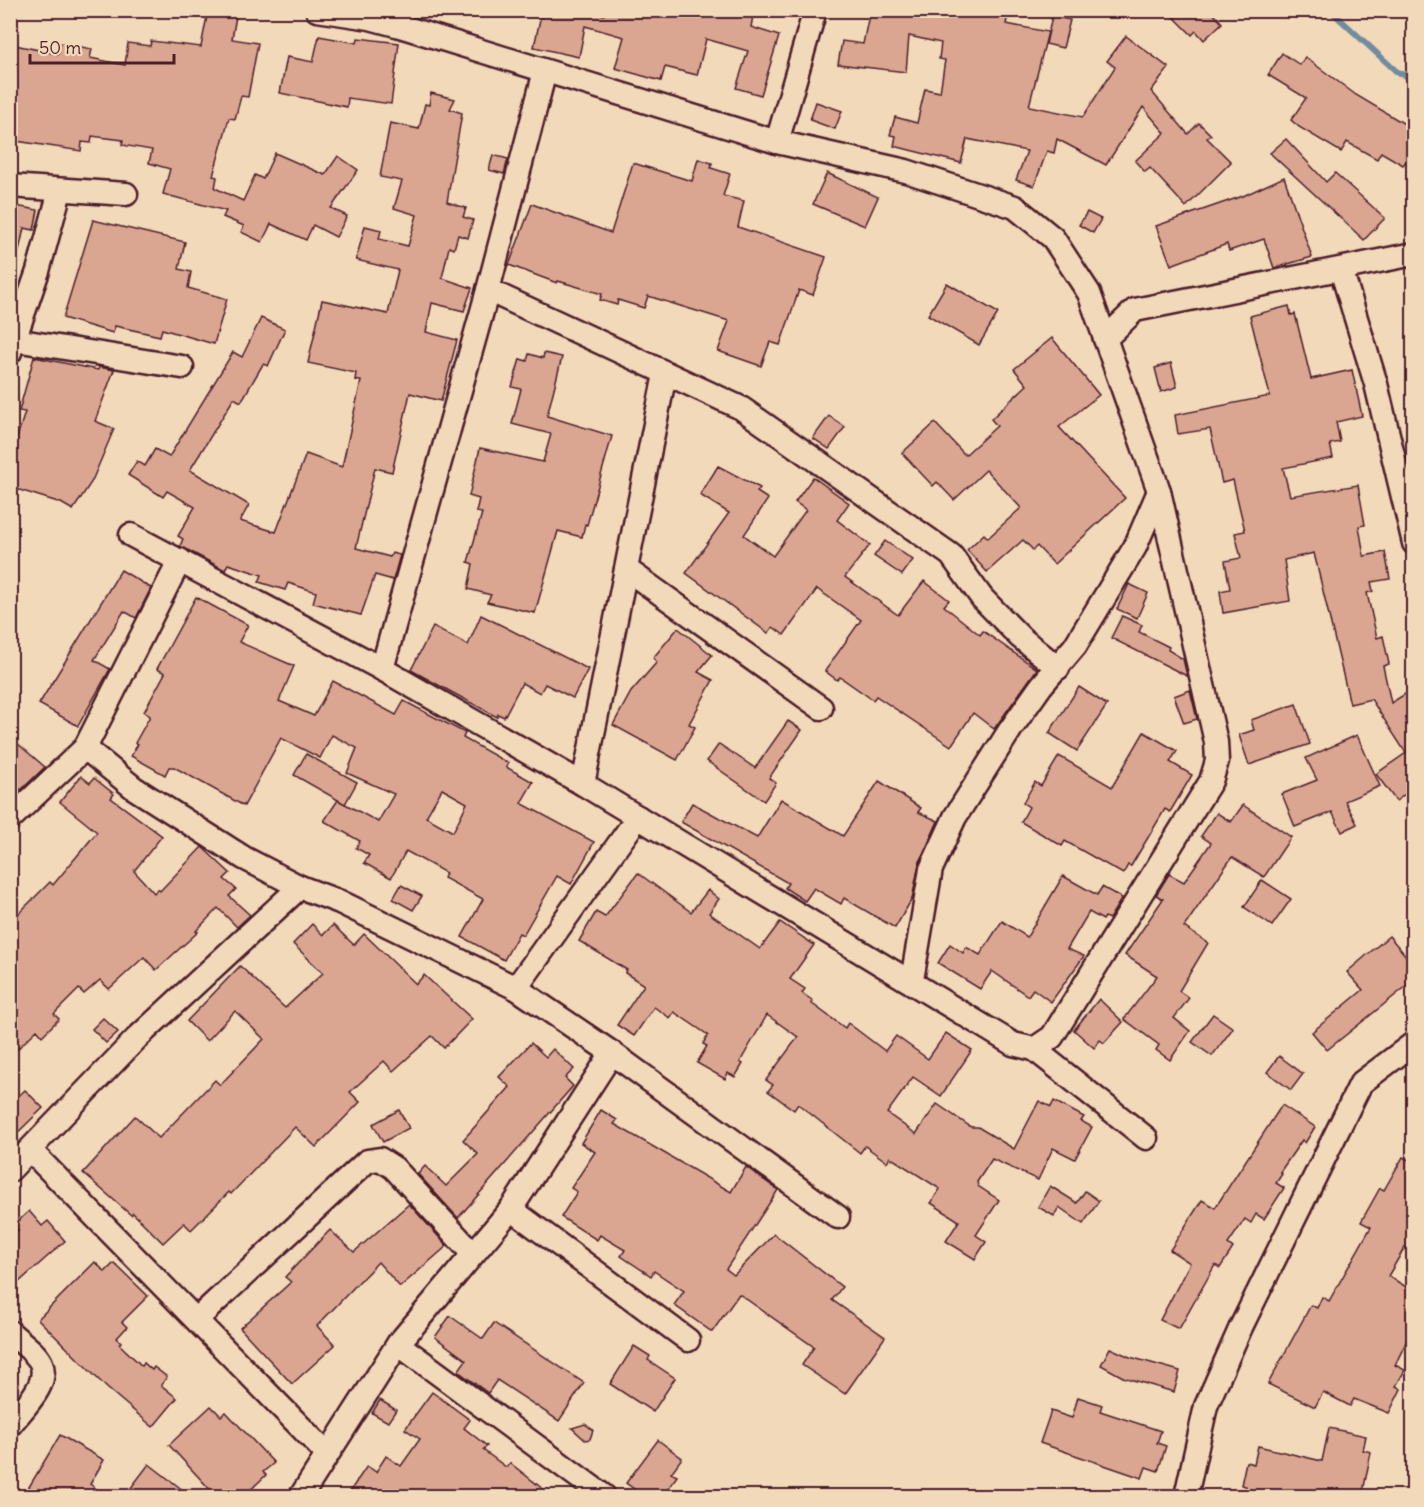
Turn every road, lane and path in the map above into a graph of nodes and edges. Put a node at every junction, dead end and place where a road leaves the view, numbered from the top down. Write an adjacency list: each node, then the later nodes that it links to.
1 (317, 10): 3 (street)
2 (815, 10): 4 (street)
3 (545, 71): 4 (street); 10 (street)
4 (777, 142): 11 (street)
5 (10, 186): 6 (street)
6 (60, 191): 7 (street); 12 (street)
7 (126, 194)
8 (1413, 254): 9 (street)
9 (1341, 269): 11 (street); 17 (street)
10 (488, 290): 14 (street); 20 (street)
11 (1105, 339): 15 (street)
12 (13, 346): 13 (street)
13 (182, 368)
14 (666, 374): 19 (street); 21 (street)
15 (1159, 491): 21 (street); 31 (street)
16 (131, 535): 18 (street)
17 (1413, 543)
18 (180, 560): 20 (street); 23 (street)
19 (626, 569): 22 (street); 24 (street)
20 (382, 669): 24 (street)
21 (1058, 669): 28 (street)
22 (821, 708)
23 (85, 748): 26 (street); 27 (street)
24 (583, 784): 25 (street)
25 (638, 817): 28 (street); 29 (street)
26 (10, 819)
27 (300, 887): 29 (street); 34 (street)
28 (912, 980): 31 (street)
29 (516, 988): 32 (street)
30 (1413, 1043): 47 (street)
31 (1034, 1049): 33 (street)
32 (612, 1053): 36 (street); 37 (street)
33 (1146, 1138)
34 (30, 1150): 35 (street); 39 (street)
35 (10, 1170)
36 (511, 1209): 38 (street); 41 (street)
37 (838, 1216)
38 (473, 1254): 39 (street); 42 (street)
39 (197, 1319): 44 (street)
40 (10, 1332): 43 (street)
41 (688, 1340)
42 (398, 1344): 44 (street); 46 (street)
43 (10, 1425)
44 (326, 1453): 45 (street)
45 (306, 1495)
46 (604, 1497)
47 (1186, 1497)

